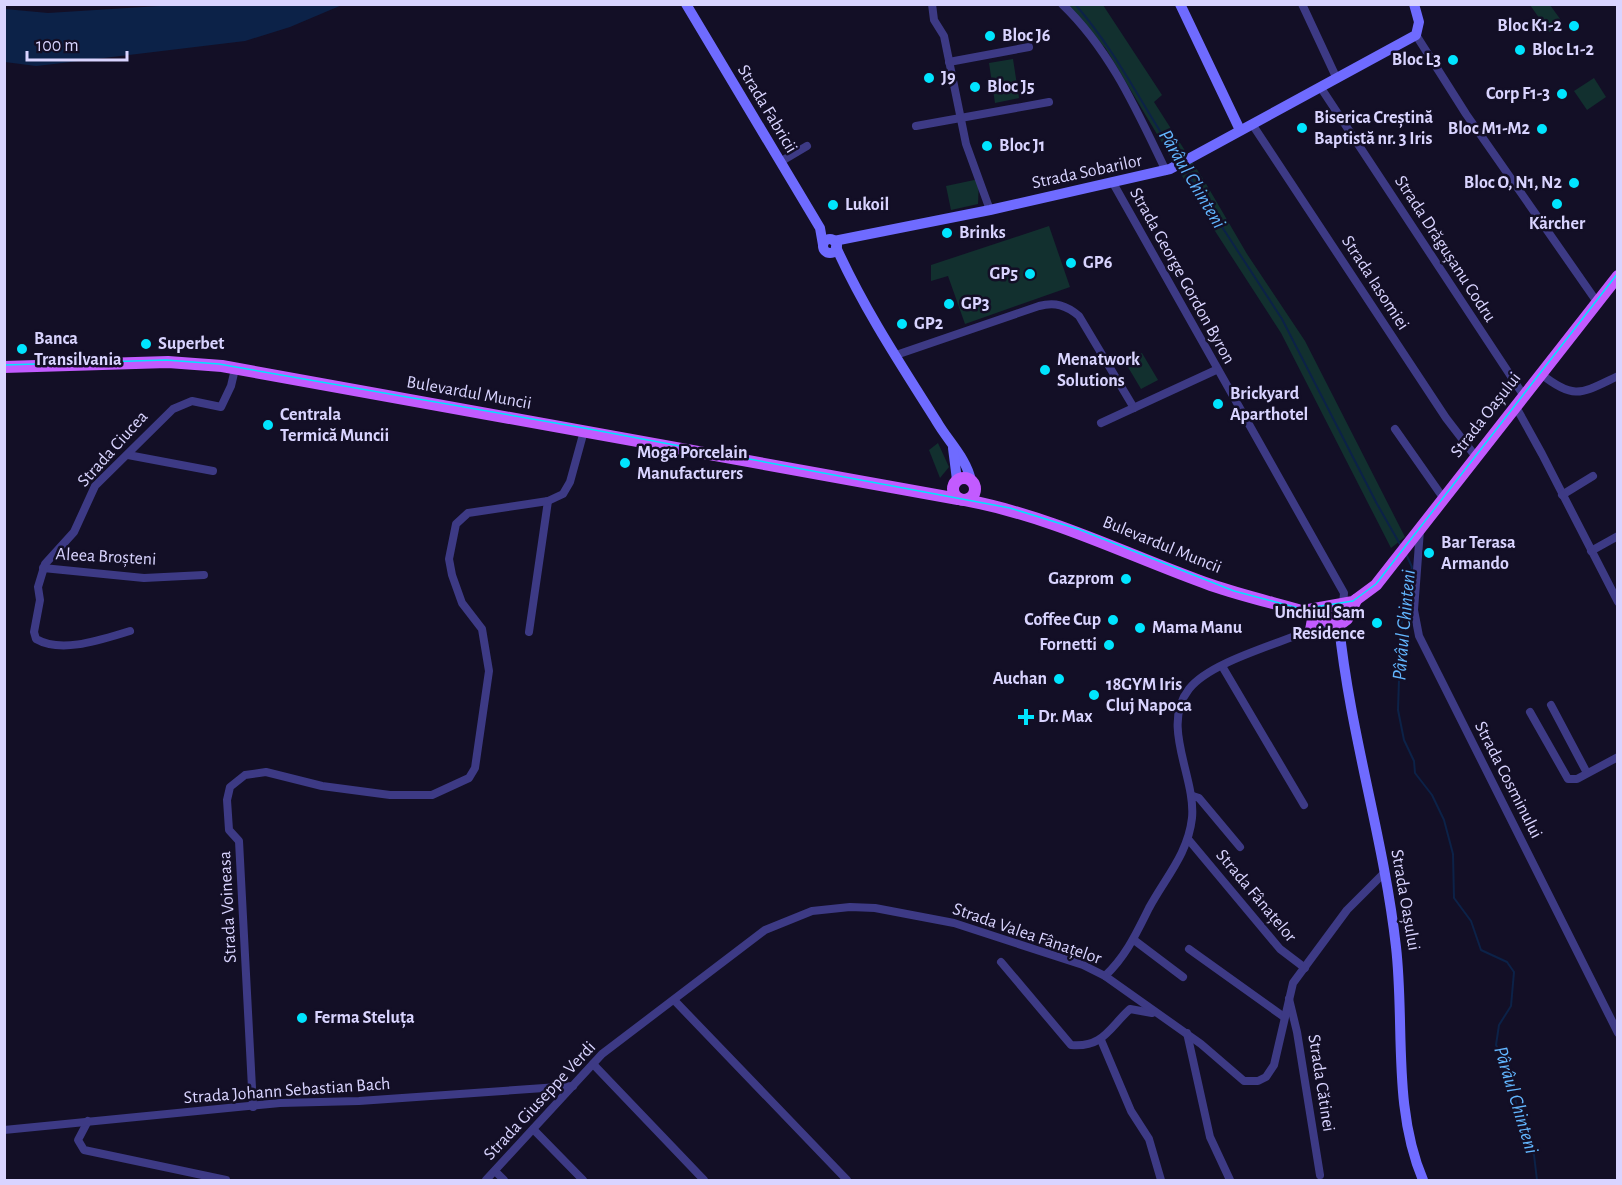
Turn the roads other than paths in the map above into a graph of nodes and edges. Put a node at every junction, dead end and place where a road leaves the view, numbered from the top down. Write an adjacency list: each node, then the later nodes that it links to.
1 (686, 4): 18 (main road, Strada Fabricii)
2 (932, 4): 9 (street)
3 (1062, 4): 19 (street)
4 (1180, 4): 16 (main road)
5 (1302, 4): 10 (street)
6 (1414, 4): 7 (main road)
7 (1416, 35): 10 (main road, Strada Sobarilor); 24 (street)
8 (1029, 47): 9 (street)
9 (949, 62): 13 (street)
10 (1337, 79): 11 (main road, Strada Sobarilor)
11 (1321, 87): 14 (main road, Strada Sobarilor); 31 (street, Strada Drăgușanu Codru)
12 (1049, 102): 13 (street)
13 (960, 118): 15 (street); 21 (street)
14 (1252, 124): 16 (main road, Strada Sobarilor); 39 (street, Strada Iasomiei)
15 (916, 126)
16 (1240, 130): 19 (main road, Strada Sobarilor)
17 (807, 146): 18 (street)
18 (780, 162): 22 (main road, Strada Fabricii)
19 (1170, 169): 20 (main road, Strada Sobarilor)
20 (1113, 183): 21 (main road, Strada Sobarilor); 28 (street, Strada George Gordon Byron)
21 (990, 210): 22 (main road, Strada Sobarilor)
22 (833, 244): 25 (main road, Strada Fabricii)
23 (1617, 276): 24 (main road, Strada Oașului)
24 (1597, 302): 29 (main road, Strada Oașului)
25 (896, 355): 33 (street); 37 (main road, Strada Fabricii)
26 (4, 367): 27 (main road, Bulevardul Muncii)
27 (235, 369): 36 (main road, Bulevardul Muncii); 38 (street, Strada Ciucea)
28 (1216, 370): 33 (street); 57 (street, Strada George Gordon Byron)
29 (1541, 374): 30 (street); 31 (main road, Strada Oașului)
30 (1616, 380)
31 (1524, 396): 32 (main road, Strada Oașului)
32 (1516, 407): 39 (main road, Strada Oașului); 45 (street)
33 (1134, 408): 34 (street)
34 (1101, 423)
35 (1395, 429): 47 (street)
36 (584, 430): 44 (main road, Bulevardul Muncii); 48 (street)
37 (953, 447): 42 (main road, Strada Fabricii); 43 (main road, Strada Fabricii)
38 (128, 455): 40 (street); 53 (street, Strada Ciucea)
39 (1476, 457): 47 (main road, Strada Oașului)
40 (213, 471)
41 (1593, 476): 45 (street)
42 (956, 481): 43 (main road); 44 (main road, Bulevardul Muncii); 46 (main road)
43 (972, 483): 46 (main road); 49 (main road, Bulevardul Muncii)
44 (924, 492): 46 (main road, Bulevardul Muncii)
45 (1562, 495): 52 (street)
46 (962, 499): 49 (main road, Bulevardul Muncii)
47 (1444, 499): 50 (main road, Strada Oașului)
48 (548, 501): 62 (street); 88 (street, Strada Voineasa)
49 (1010, 508): 58 (main road, Bulevardul Muncii)
50 (1417, 534): 55 (main road, Strada Oașului); 83 (street, Strada Cosminului)
51 (1617, 536): 52 (street)
52 (1591, 551): 56 (street)
53 (43, 568): 54 (street, Aleea Broșteni); 61 (street, Strada Ciucea)
54 (204, 575)
55 (1356, 600): 57 (main road, Strada Oașului); 59 (main road, Strada Oașului)
56 (1617, 602)
57 (1342, 604): 59 (main road, Strada Oașului)
58 (1306, 612): 59 (main road, Bulevardul Muncii); 60 (main road)
59 (1333, 618): 60 (street); 72 (main road, Strada Oașului)
60 (1311, 630): 63 (street)
61 (130, 631)
62 (529, 632)
63 (1222, 666): 68 (street); 69 (street)
64 (1551, 705): 67 (street)
65 (1530, 712): 67 (street)
66 (1617, 757): 67 (street)
67 (1587, 773)
68 (1192, 796): 70 (street); 71 (street)
69 (1304, 805)
70 (1188, 839): 73 (street); 76 (street, Strada Fânațelor)
71 (1240, 847)
72 (1383, 874): 76 (street, Strada Valea Fânațelor); 102 (main road, Strada Oașului)
73 (1134, 940): 77 (street); 78 (street)
74 (1189, 949): 82 (street)
75 (1001, 962): 85 (street)
76 (1305, 968): 79 (street, Strada Valea Fânațelor)
77 (1105, 976): 80 (street, Strada Valea Fânațelor); 81 (street, Strada Valea Fânațelor)
78 (1184, 977)
79 (1289, 998): 82 (street, Strada Valea Fânațelor); 93 (street, Strada Cătinei)
80 (674, 1000): 86 (street, Strada Giuseppe Verdi); 99 (street)
81 (1155, 1014): 84 (street, Strada Valea Fânațelor); 85 (street)
82 (1284, 1017): 84 (street, Strada Valea Fânațelor)
83 (1617, 1033)
84 (1187, 1034): 101 (street)
85 (1101, 1040): 100 (street)
86 (593, 1064): 87 (street, Strada Giuseppe Verdi); 98 (street)
87 (573, 1086): 88 (street, Strada Johann Sebastian Bach); 90 (street, Strada Giuseppe Verdi)
88 (253, 1107): 89 (street, Strada Johann Sebastian Bach)
89 (87, 1121): 91 (street, Strada Johann Sebastian Bach); 94 (street)
90 (533, 1129): 92 (street, Strada Giuseppe Verdi); 97 (street)
91 (4, 1130)
92 (495, 1170): 95 (street, Strada Giuseppe Verdi); 96 (street)
93 (1320, 1175)
94 (226, 1180)
95 (486, 1180)
96 (504, 1180)
97 (583, 1180)
98 (704, 1180)
99 (847, 1180)
100 (1161, 1180)
101 (1230, 1180)
102 (1423, 1180)

